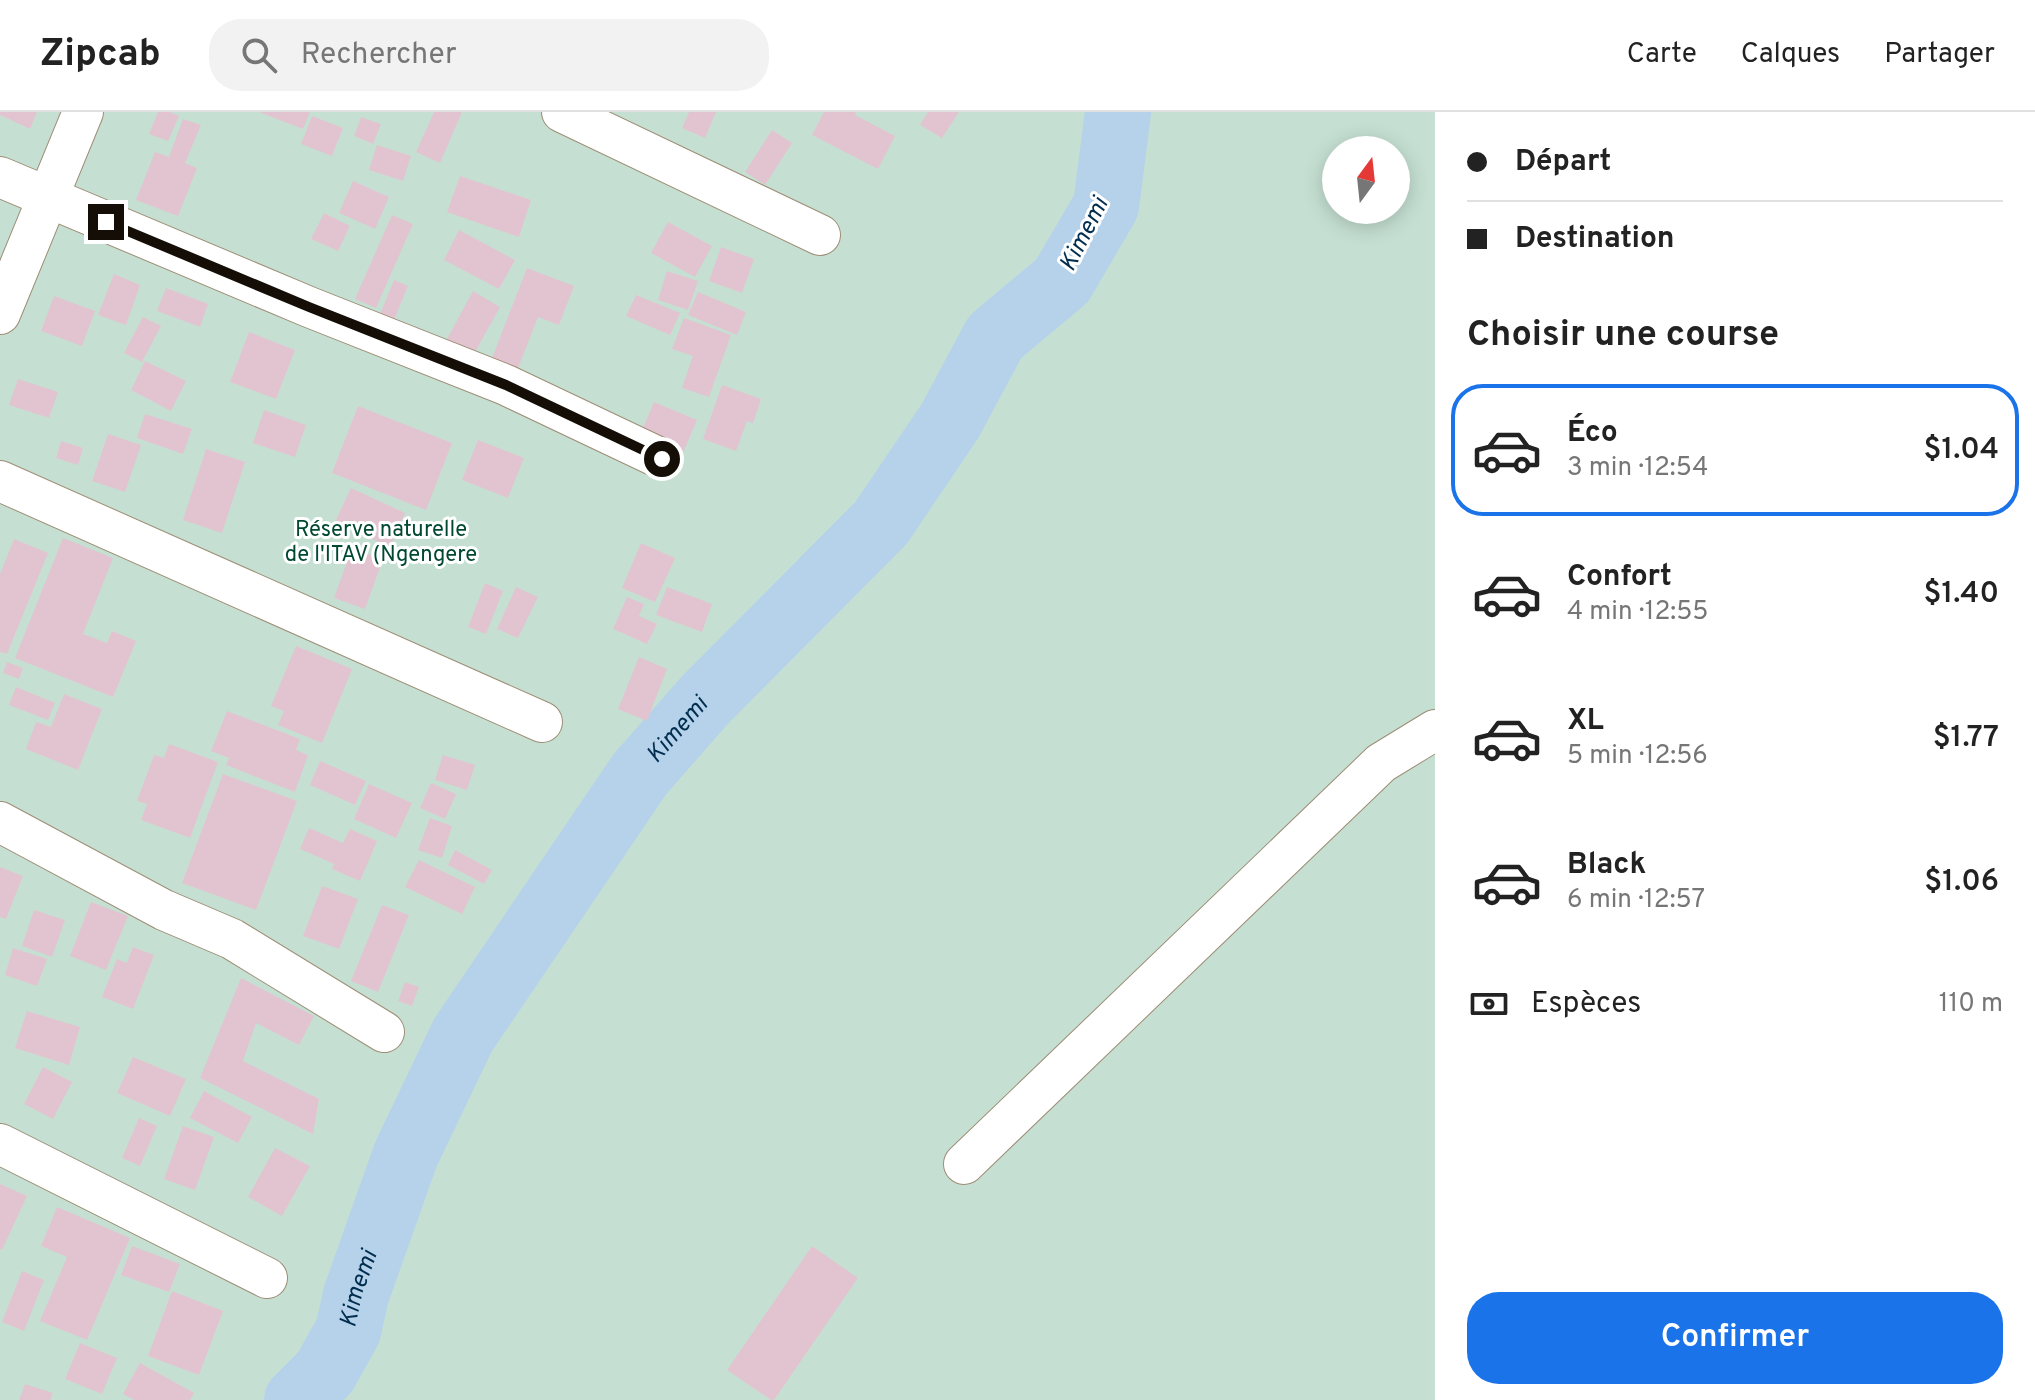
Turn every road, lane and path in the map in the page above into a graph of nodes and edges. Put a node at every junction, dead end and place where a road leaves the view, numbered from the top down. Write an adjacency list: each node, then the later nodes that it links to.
1 (83, 112): 4 (street)
2 (562, 112): 5 (street)
3 (0, 177): 4 (street)
4 (48, 198): 6 (street); 7 (street)
5 (820, 235)
6 (0, 314)
7 (662, 459)
8 (0, 481): 9 (street)
9 (542, 722)
10 (1435, 730): 14 (street)
11 (0, 822): 12 (street)
12 (384, 1032)
13 (0, 1144): 15 (street)
14 (964, 1164)
15 (267, 1278)

